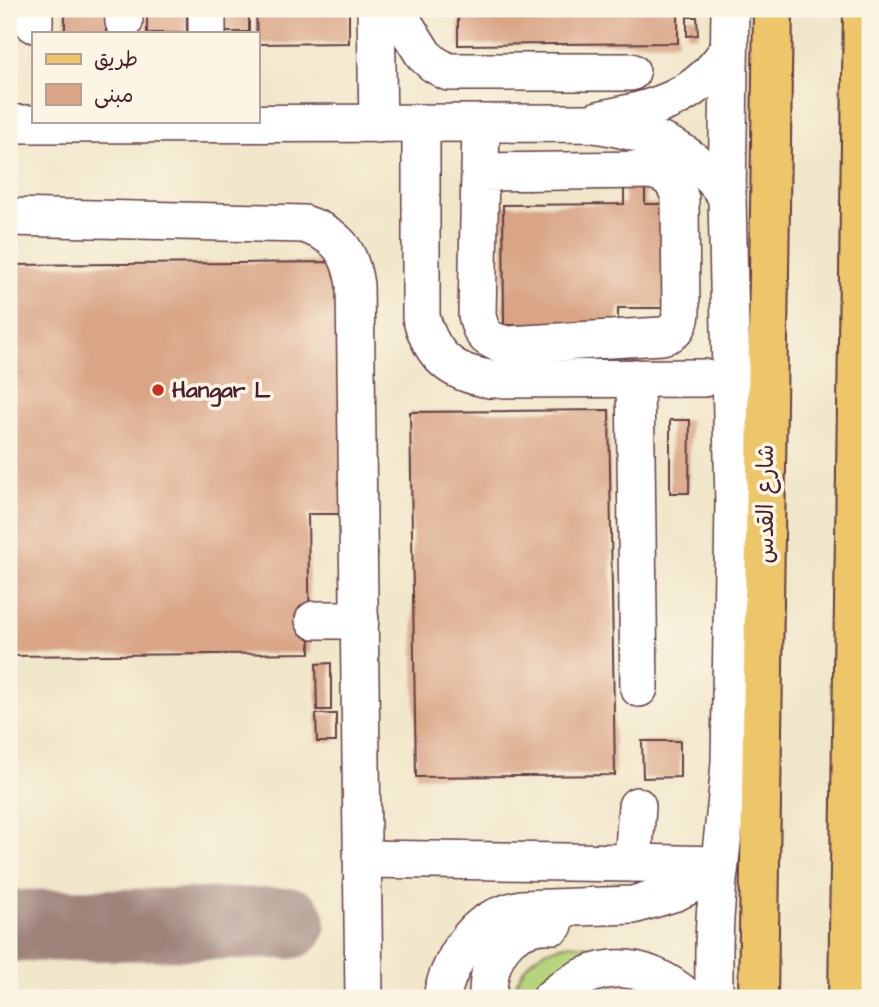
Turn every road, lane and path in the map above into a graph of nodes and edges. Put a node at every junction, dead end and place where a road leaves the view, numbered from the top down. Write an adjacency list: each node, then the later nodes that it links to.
1 (207, 9): 6 (street)
2 (376, 9): 8 (street); 13 (street)
3 (730, 9): 7 (street)
4 (774, 9): 36 (main road, شارع القدس)
5 (863, 9): 37 (main road)
6 (207, 32)
7 (729, 49): 11 (street); 15 (street)
8 (631, 72)
9 (421, 123): 10 (street); 13 (street); 17 (street)
10 (481, 123): 11 (street); 14 (street)
11 (587, 123): 15 (street)
12 (9, 124): 13 (street)
13 (378, 124)
14 (481, 172): 14 (street)
15 (727, 197): 25 (street)
16 (9, 217): 20 (street)
17 (635, 378): 18 (street); 21 (street)
18 (704, 378)
19 (314, 620): 20 (street)
20 (360, 620): 23 (street)
21 (639, 688)
22 (637, 807): 24 (street)
23 (363, 859): 24 (street); 28 (street)
24 (633, 863): 25 (street)
25 (718, 880): 26 (street); 27 (street); 35 (street)
26 (563, 926): 31 (street); 32 (street)
27 (456, 961): 29 (street); 30 (street)
28 (364, 998)
29 (442, 998)
30 (461, 998)
31 (488, 998)
32 (507, 998)
33 (551, 998): 34 (street)
34 (688, 998)
35 (714, 998)
36 (758, 998)
37 (848, 998)

